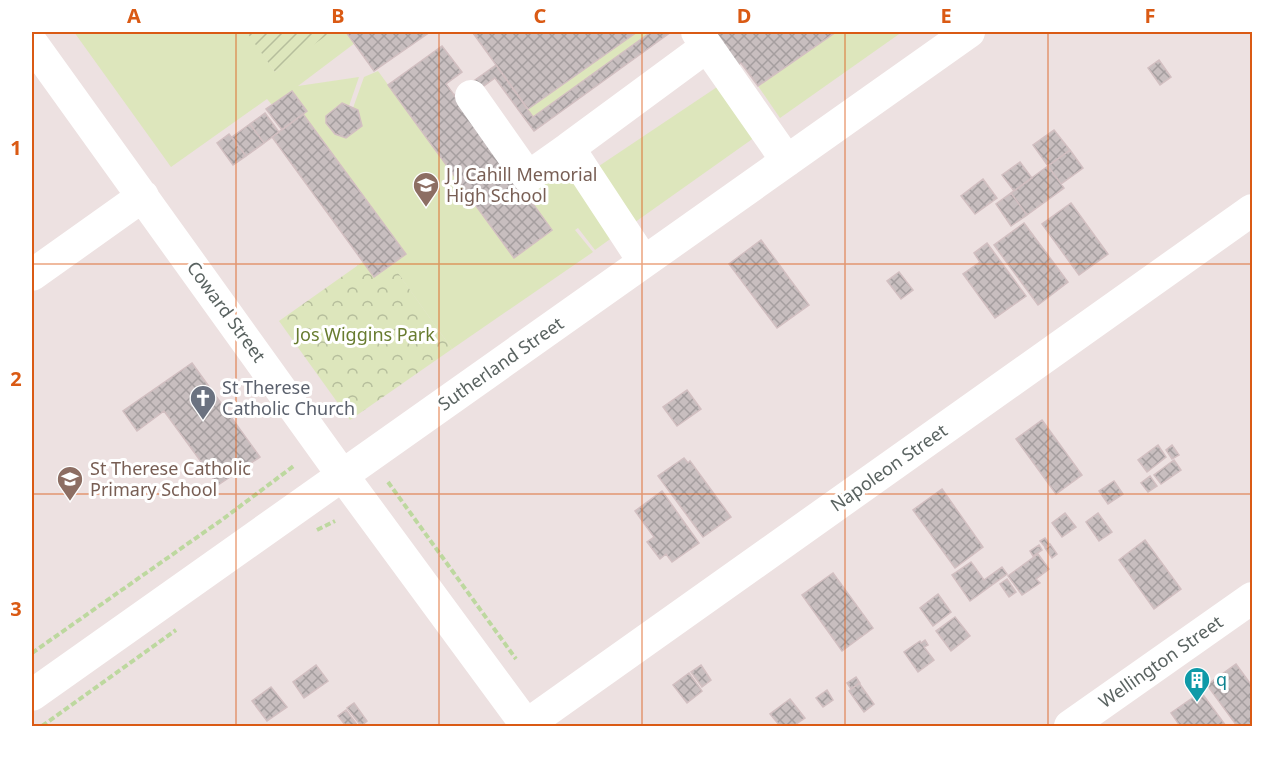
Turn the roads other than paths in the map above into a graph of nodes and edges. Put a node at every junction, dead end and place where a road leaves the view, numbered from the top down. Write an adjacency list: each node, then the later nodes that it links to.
1 (969, 32): 2 (street, Sutherland Street)
2 (935, 41): 7 (street, Sutherland Street)
3 (697, 42): 6 (street); 7 (street)
4 (32, 43): 8 (street, Coward Street)
5 (471, 96): 6 (street)
6 (569, 148): 10 (street)
7 (787, 161): 10 (street, Sutherland Street)
8 (143, 196): 11 (street); 12 (street, Coward Street)
9 (1252, 210): 15 (street, Napoleon Street)
10 (644, 262): 12 (street, Sutherland Street)
11 (32, 275)
12 (343, 476): 14 (street, Sutherland Street); 15 (street, Coward Street)
13 (1252, 598): 16 (street, Wellington Street)
14 (32, 695)
15 (526, 726)
16 (1070, 726)

